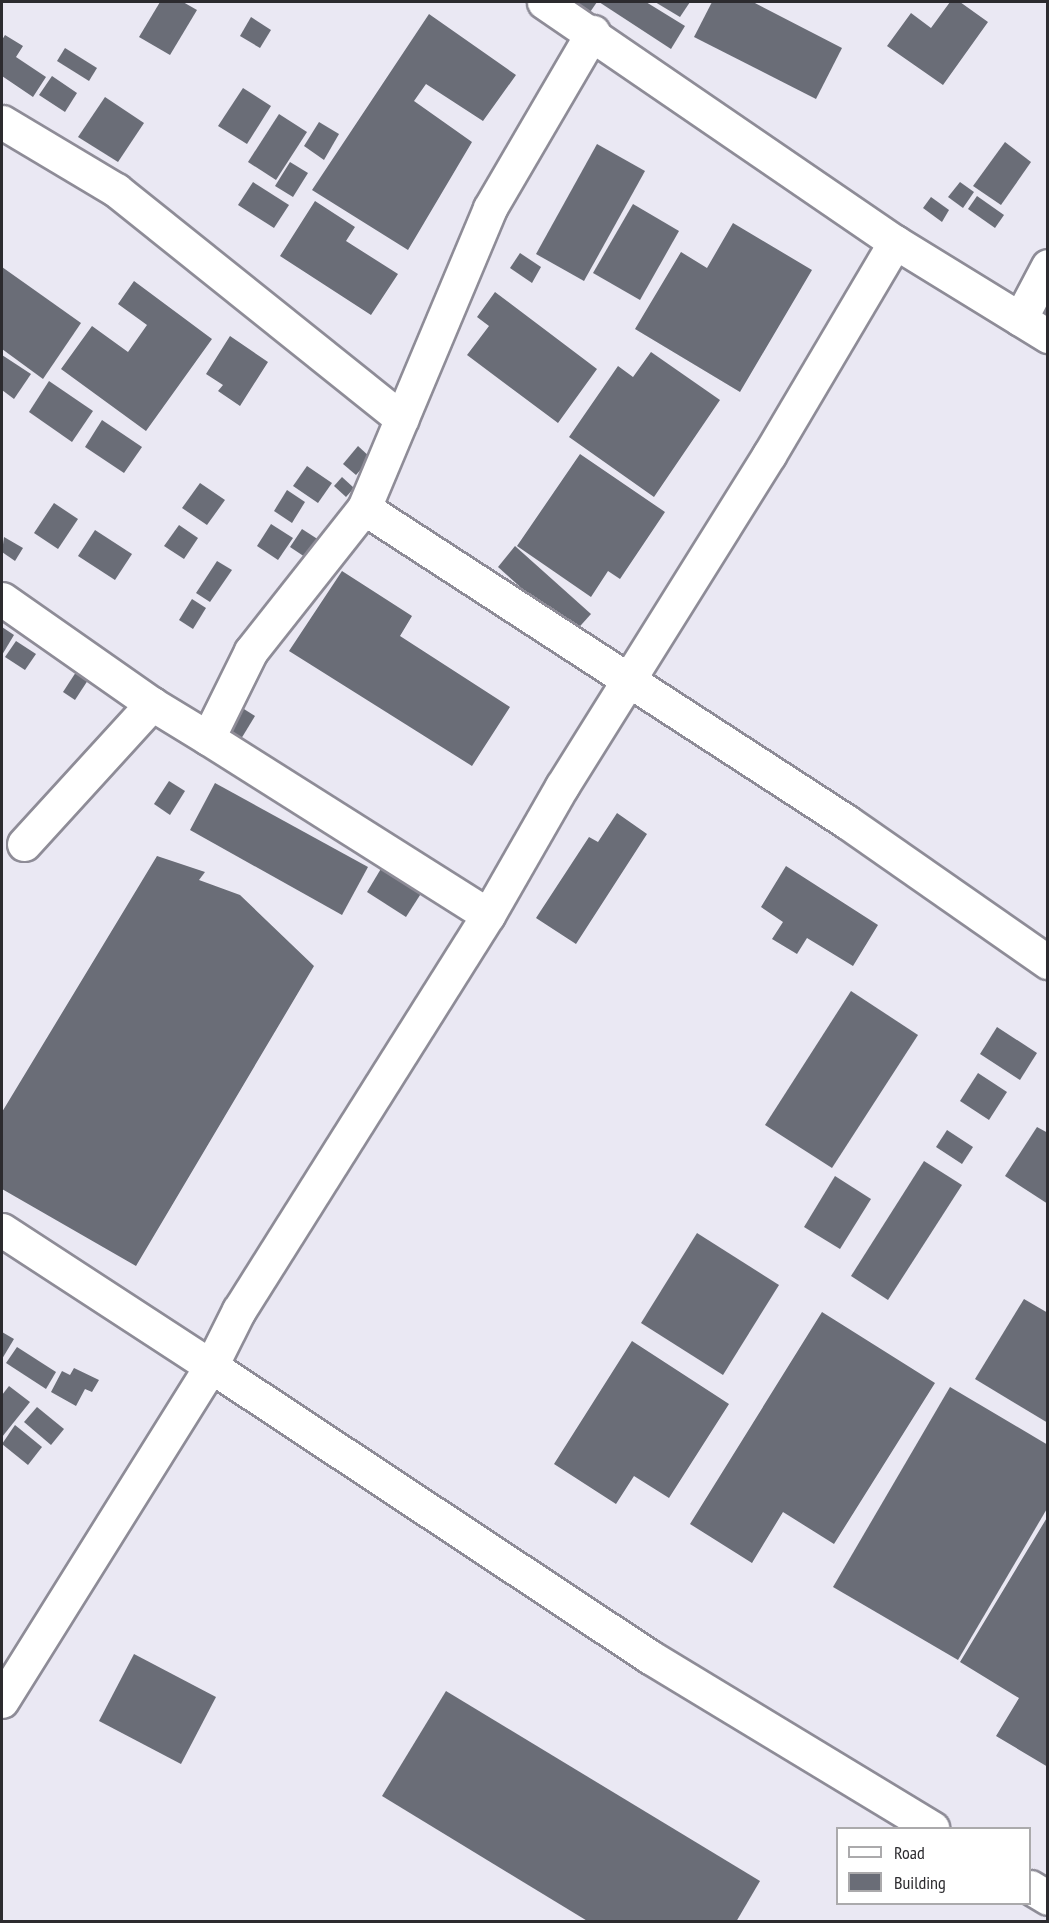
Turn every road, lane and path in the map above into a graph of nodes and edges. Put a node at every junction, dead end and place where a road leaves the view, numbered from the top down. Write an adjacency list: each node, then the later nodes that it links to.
1 (544, 2): 2 (street)
2 (593, 32): 4 (street); 8 (street)
3 (2, 122): 8 (street)
4 (895, 242): 6 (street); 11 (street)
5 (1047, 267): 6 (street)
6 (1020, 319): 7 (street)
7 (1047, 336)
8 (402, 419): 9 (street)
9 (364, 508): 11 (street); 13 (street)
10 (2, 599): 12 (street)
11 (628, 681): 15 (street); 16 (street)
12 (152, 704): 13 (street); 14 (street)
13 (208, 738): 15 (street)
14 (24, 844)
15 (488, 915): 18 (street)
16 (1047, 962)
17 (2, 1230): 18 (street)
18 (211, 1366): 19 (street); 20 (street)
19 (2, 1701)
20 (930, 1827)
21 (1031, 1888): 22 (street)
22 (1047, 1898)

